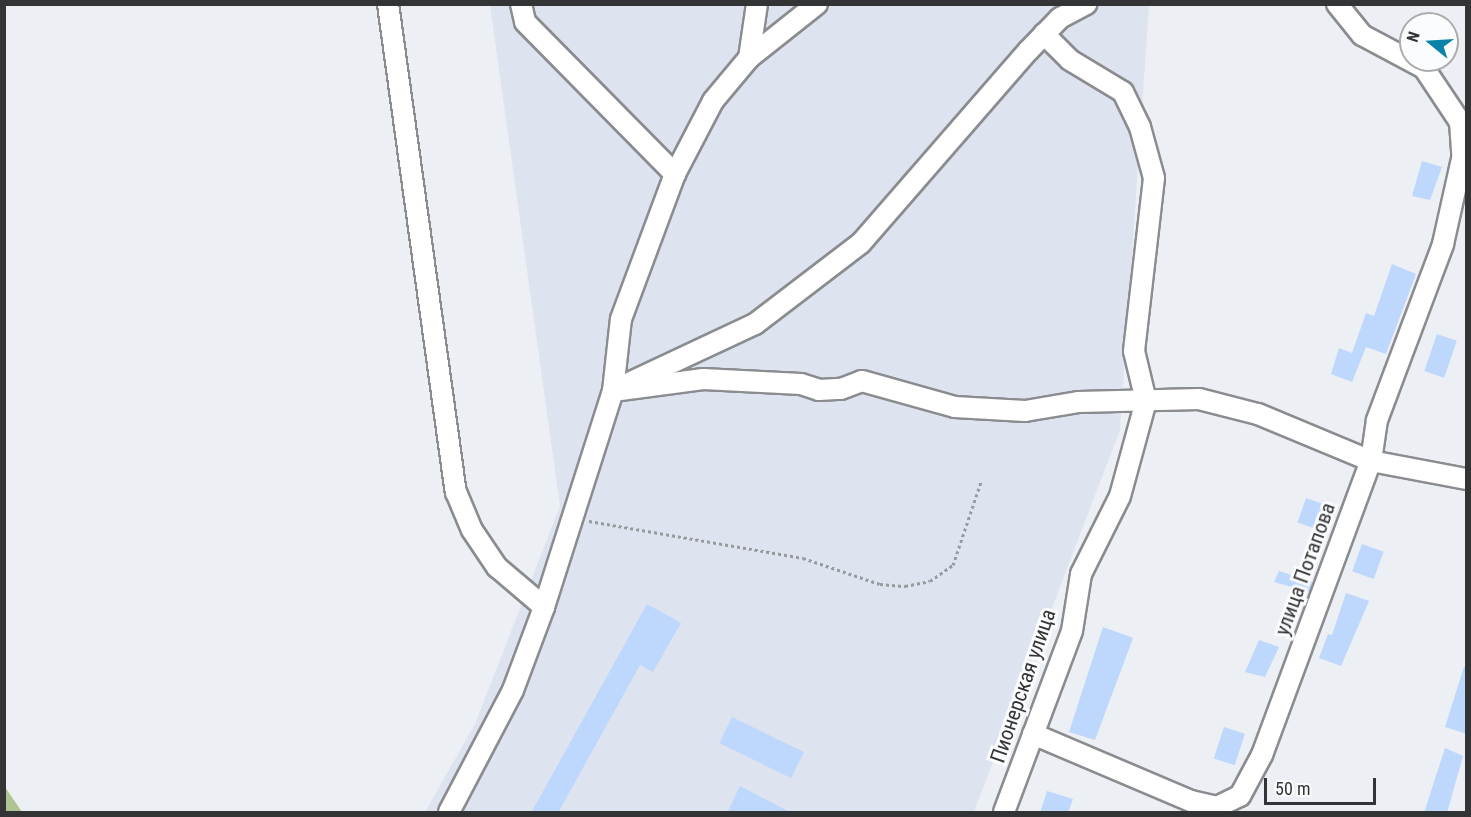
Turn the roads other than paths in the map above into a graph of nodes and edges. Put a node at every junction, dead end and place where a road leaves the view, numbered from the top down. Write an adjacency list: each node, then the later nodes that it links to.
1 (388, 4): 15 (street)
2 (521, 4): 10 (street)
3 (757, 4): 8 (street)
4 (817, 4): 8 (street)
5 (1086, 4): 7 (street)
6 (1336, 4): 9 (street, улица Потапова)
7 (1044, 34): 11 (street); 12 (street)
8 (749, 58): 10 (street)
9 (1464, 148): 13 (street, улица Потапова)
10 (675, 174): 11 (street)
11 (613, 391): 12 (street); 15 (street)
12 (1146, 401): 13 (street); 16 (street, Пионерская улица)
13 (1371, 461): 14 (street); 16 (street, улица Потапова)
14 (1467, 479)
15 (544, 607): 17 (street)
16 (1033, 734): 18 (street, Пионерская улица)
17 (449, 813)
18 (1004, 813)

